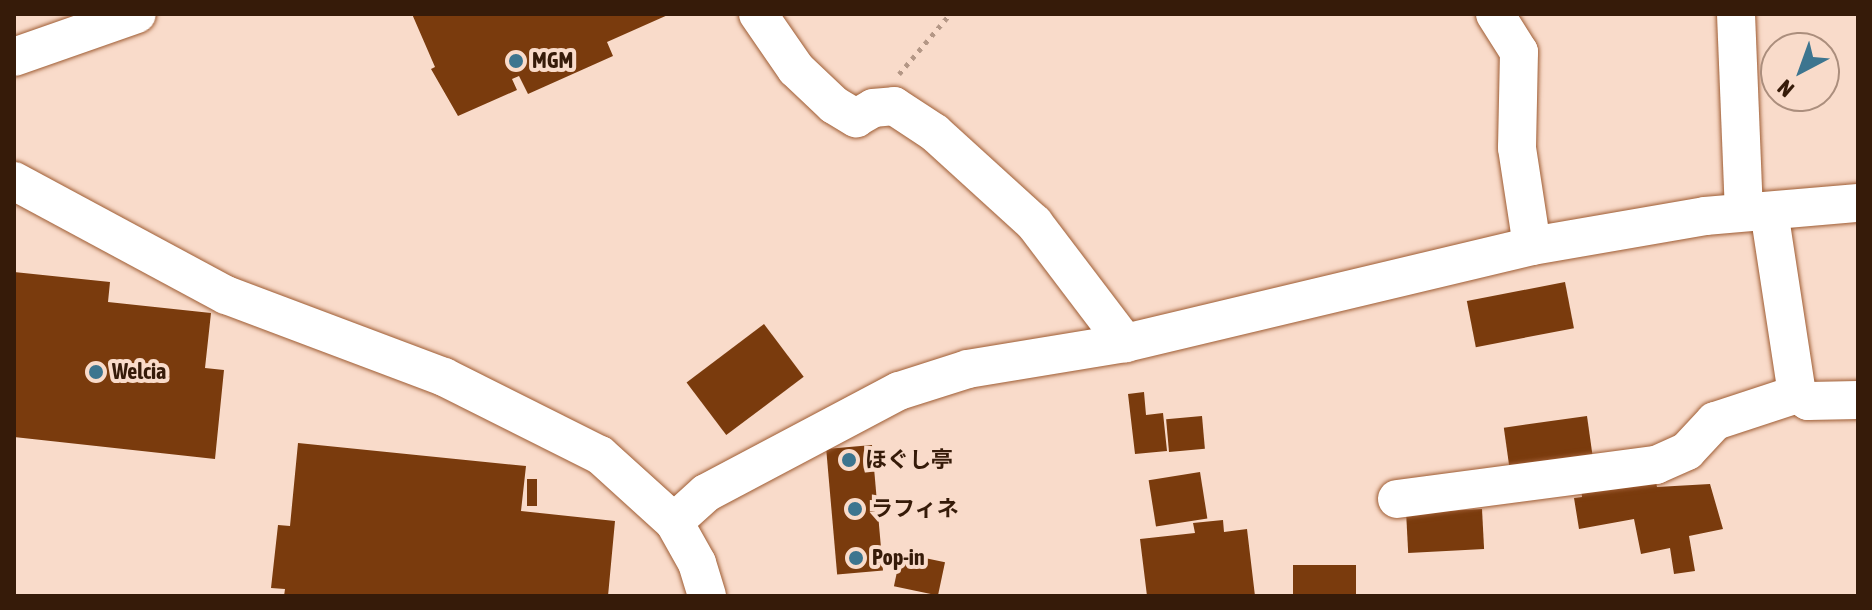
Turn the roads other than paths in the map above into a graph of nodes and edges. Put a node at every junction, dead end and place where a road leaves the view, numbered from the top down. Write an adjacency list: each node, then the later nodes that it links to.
1 (137, 14): 5 (street)
2 (758, 14): 11 (street)
3 (1495, 14): 10 (street)
4 (1736, 14): 9 (street)
5 (88, 22): 6 (street)
6 (14, 57)
7 (14, 181): 15 (street)
8 (1858, 203): 9 (street)
9 (1756, 211): 10 (street); 12 (street)
10 (1532, 246): 11 (street)
11 (1125, 343): 15 (street)
12 (1797, 394): 13 (street); 14 (street)
13 (1858, 400)
14 (1397, 499)
15 (674, 522): 16 (street)
16 (707, 596)

